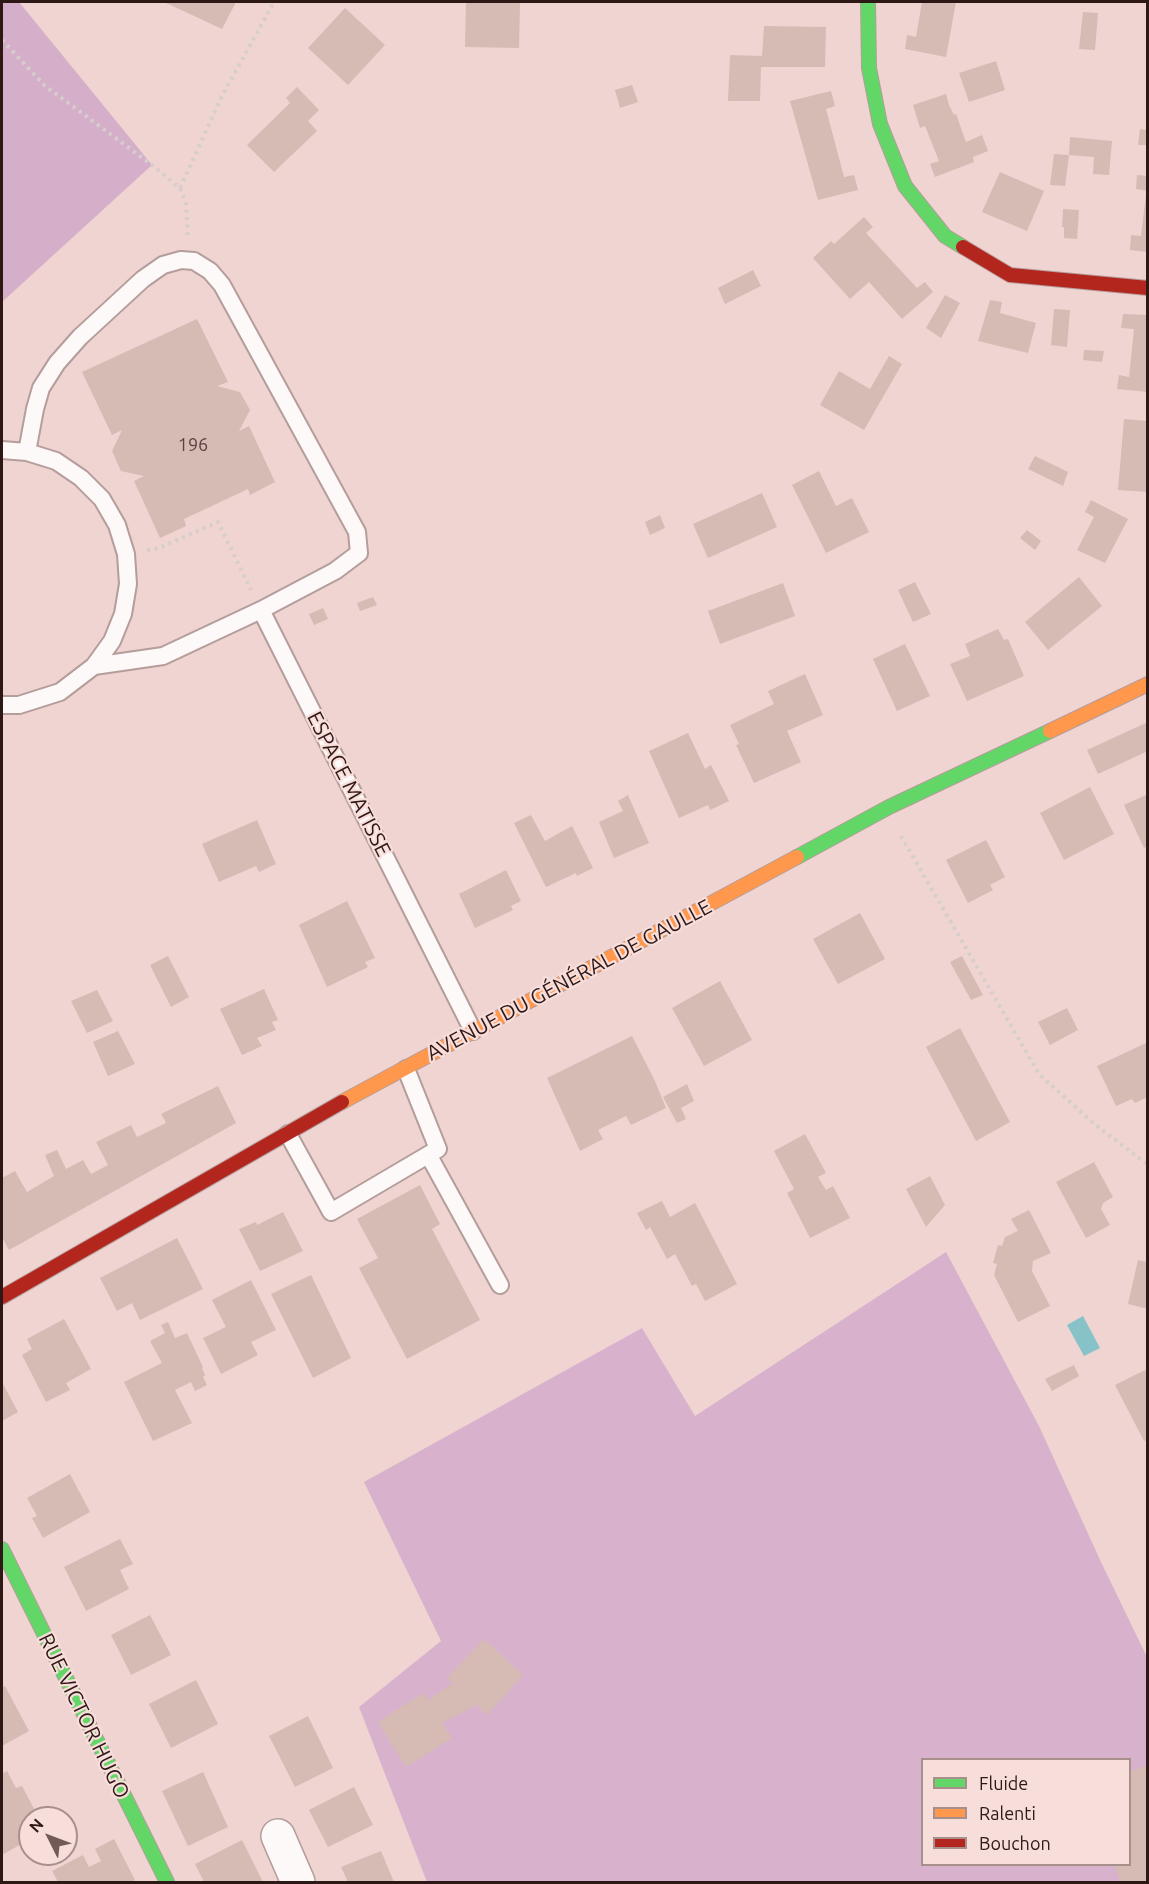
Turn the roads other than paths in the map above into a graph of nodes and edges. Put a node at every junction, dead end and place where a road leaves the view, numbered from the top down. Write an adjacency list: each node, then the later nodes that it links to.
1 (868, 2): 2 (main road)
2 (1148, 288)
3 (2, 450): 4 (lane)
4 (27, 452): 5 (lane); 6 (lane)
5 (261, 610): 6 (lane); 9 (lane, ESPACE MATISSE)
6 (94, 666): 8 (lane)
7 (1148, 684): 9 (main road, AVENUE DU GÉNÉRAL DE GAULLE)
8 (2, 705)
9 (473, 1031): 10 (main road, AVENUE DU GÉNÉRAL DE GAULLE)
10 (406, 1069): 11 (main road, AVENUE DU GÉNÉRAL DE GAULLE); 12 (lane)
11 (288, 1134): 12 (lane); 14 (main road, AVENUE DU GÉNÉRAL DE GAULLE)
12 (429, 1156): 13 (lane)
13 (500, 1285)
14 (2, 1297)
15 (2, 1549): 17 (main road, RUE VICTOR HUGO)
16 (278, 1836): 18 (street)
17 (167, 1882)
18 (298, 1882)

